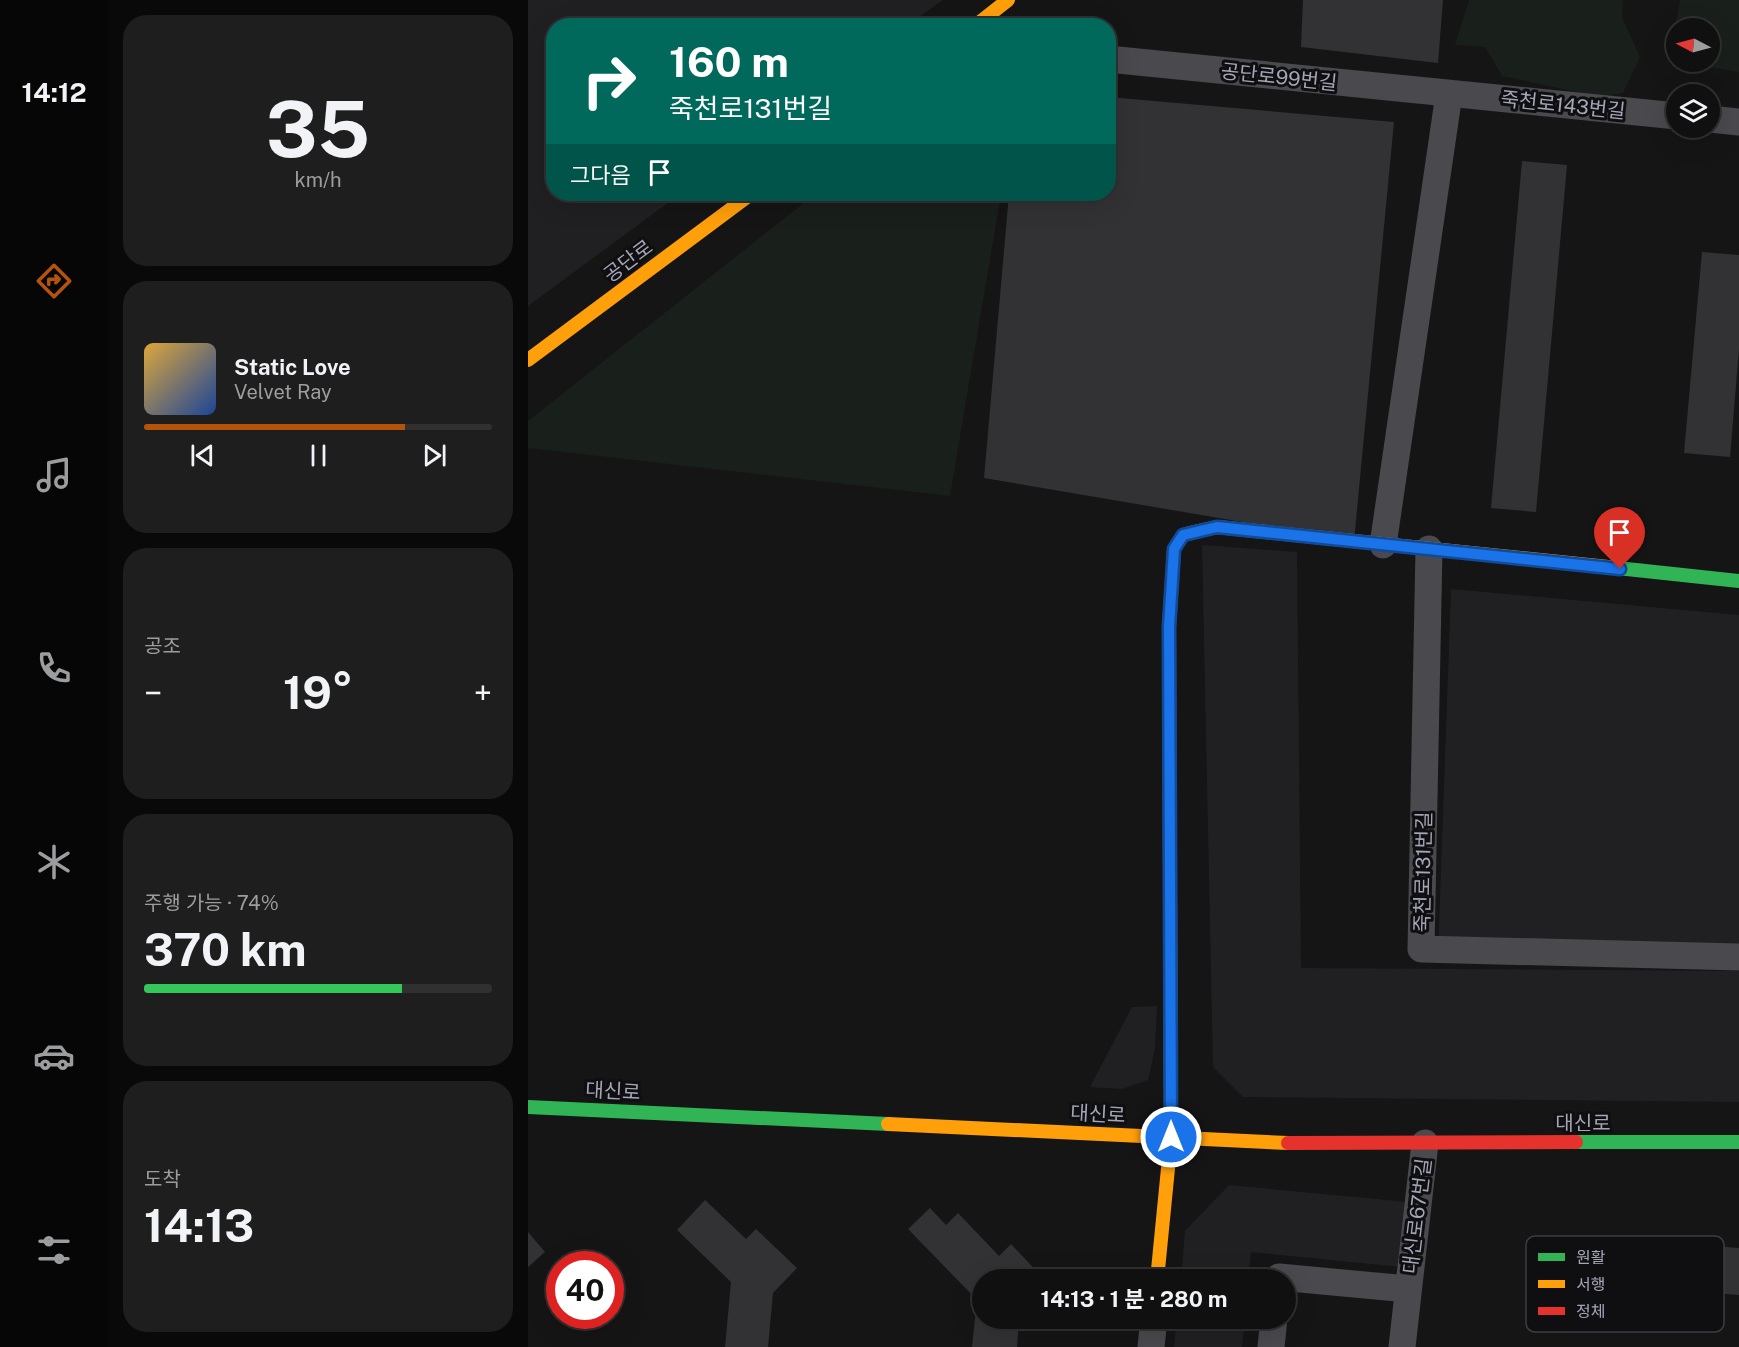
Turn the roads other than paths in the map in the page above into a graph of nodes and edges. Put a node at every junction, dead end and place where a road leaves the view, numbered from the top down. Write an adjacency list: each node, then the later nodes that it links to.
1 (1008, 0): 2 (street)
2 (985, 18)
3 (1116, 60): 4 (street, 공단로99번길)
4 (1449, 94): 5 (street, 죽천로143번길); 10 (street)
5 (1666, 115)
6 (1720, 120): 7 (street)
7 (1739, 122)
8 (742, 201): 9 (street, 공단로)
9 (528, 360)
10 (1383, 544): 11 (street); 15 (street)
11 (1429, 549): 12 (street); 13 (street, 죽천로131번길)
12 (1739, 581)
13 (1739, 957)
14 (528, 1107): 15 (street, 대신로)
15 (1171, 1137): 17 (street, 대신로); 18 (street)
16 (1739, 1142): 17 (street, 대신로)
17 (1425, 1143): 20 (street, 대신로67번길)
18 (1158, 1269)
19 (1296, 1279): 20 (street, 대신로67번길)
20 (1408, 1289): 25 (street, 대신로67번길)
21 (1153, 1329): 23 (street)
22 (1273, 1329): 24 (street)
23 (1151, 1347)
24 (1271, 1347)
25 (1402, 1347)

